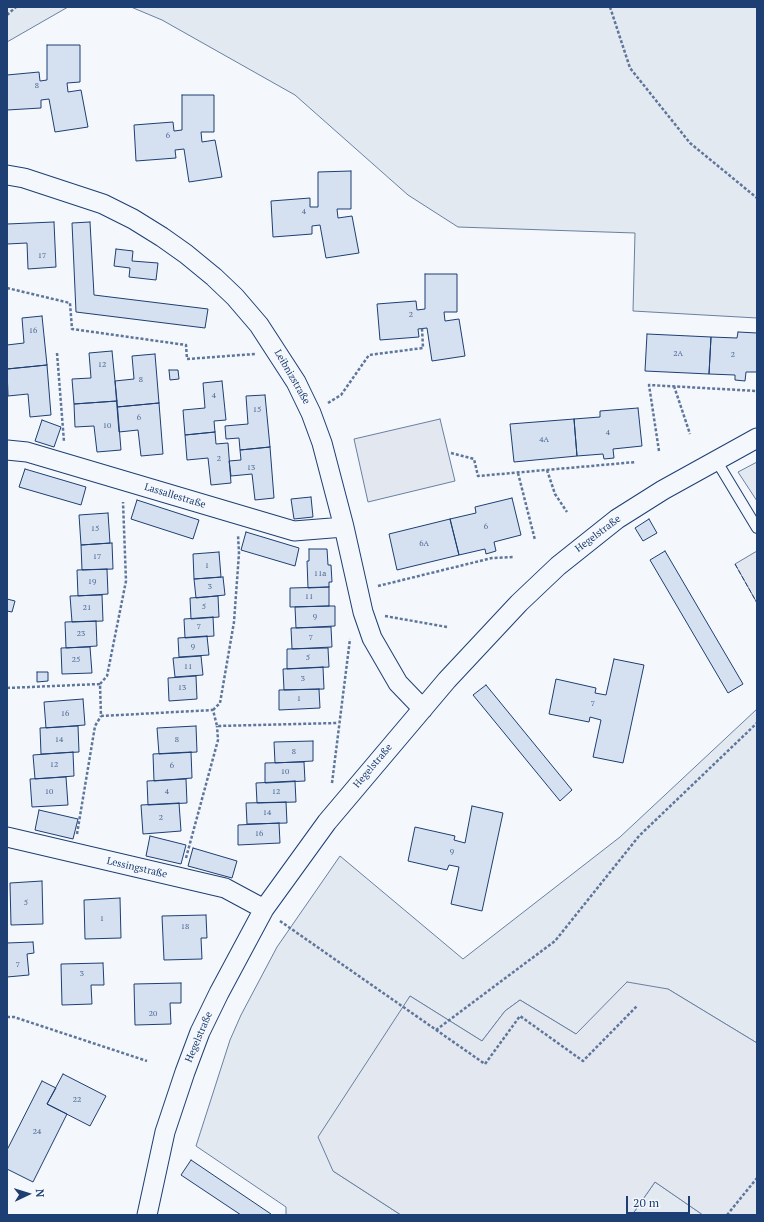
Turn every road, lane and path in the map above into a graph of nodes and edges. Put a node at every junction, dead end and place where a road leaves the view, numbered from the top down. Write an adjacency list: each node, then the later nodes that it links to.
1 (16, 7): 3 (path)
2 (610, 7): 5 (path)
3 (7, 15)
4 (7, 175): 25 (street, Leibnizstraße)
5 (757, 198)
6 (7, 288): 9 (path)
7 (422, 328): 12 (path)
8 (57, 353): 15 (path)
9 (257, 354)
10 (674, 386): 11 (path); 13 (path); 17 (path)
11 (757, 391)
12 (322, 406)
13 (690, 434)
14 (757, 438): 19 (street, Hegelstraße)
15 (64, 445)
16 (7, 450): 25 (street, Lassallestraße)
17 (659, 451)
18 (451, 453): 22 (path)
19 (716, 460): 26 (lane); 36 (street, Hegelstraße)
20 (636, 462): 21 (path)
21 (547, 470): 22 (path); 24 (path)
22 (518, 472): 28 (path)
23 (123, 498): 34 (path)
24 (567, 512)
25 (344, 527): 36 (street, Leibnizstraße)
26 (757, 528)
27 (238, 532): 37 (path)
28 (535, 540)
29 (514, 557): 30 (path)
30 (386, 585)
31 (381, 615): 32 (path)
32 (447, 627)
33 (350, 634): 39 (path)
34 (100, 684): 35 (path); 38 (path)
35 (7, 688)
36 (423, 709): 46 (street, Hegelstraße)
37 (213, 710): 38 (path); 41 (path)
38 (101, 716): 43 (path)
39 (338, 723): 41 (path); 42 (path)
40 (757, 723): 49 (path)
41 (217, 726): 45 (path)
42 (332, 786)
43 (77, 836)
44 (7, 837): 46 (street, Lessingstraße)
45 (185, 862)
46 (270, 914): 49 (path); 52 (street, Hegelstraße)
47 (637, 1006): 49 (path)
48 (7, 1017): 50 (path)
49 (436, 1030)
50 (147, 1061)
51 (757, 1178): 53 (path)
52 (147, 1215)
53 (727, 1215)

